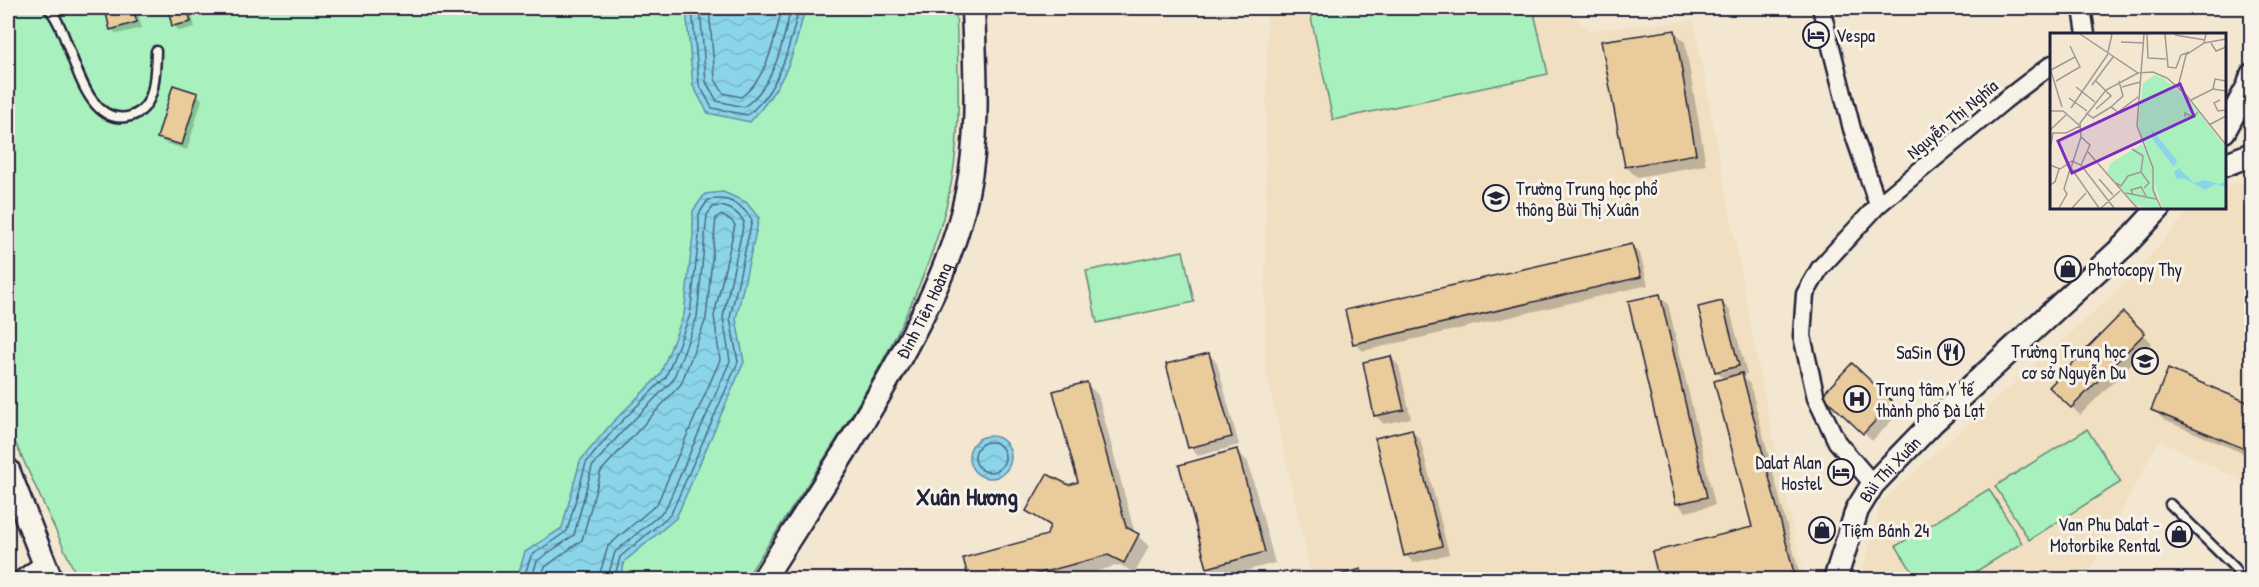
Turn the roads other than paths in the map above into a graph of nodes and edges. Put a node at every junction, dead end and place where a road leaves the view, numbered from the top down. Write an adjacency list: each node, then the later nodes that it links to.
1 (48, 8): 6 (lane)
2 (973, 8): 19 (main road, Đinh Tiên Hoàng)
3 (1821, 8): 12 (street)
4 (2082, 8): 5 (street)
5 (2086, 33)
6 (156, 51)
7 (2050, 66): 12 (street, Nguyễn Thị Nghĩa)
8 (2251, 81): 9 (main road)
9 (2226, 127)
10 (2252, 154): 11 (main road)
11 (2226, 164)
12 (1878, 205): 15 (street, Nguyễn Thị Nghĩa)
13 (2159, 208): 15 (main road, Bùi Thị Xuân)
14 (8, 470): 17 (main road)
15 (1873, 484): 20 (main road, Bùi Thị Xuân)
16 (2170, 504): 21 (lane)
17 (47, 571): 18 (street)
18 (20, 579)
19 (764, 579)
20 (1835, 579)
21 (2241, 579)

